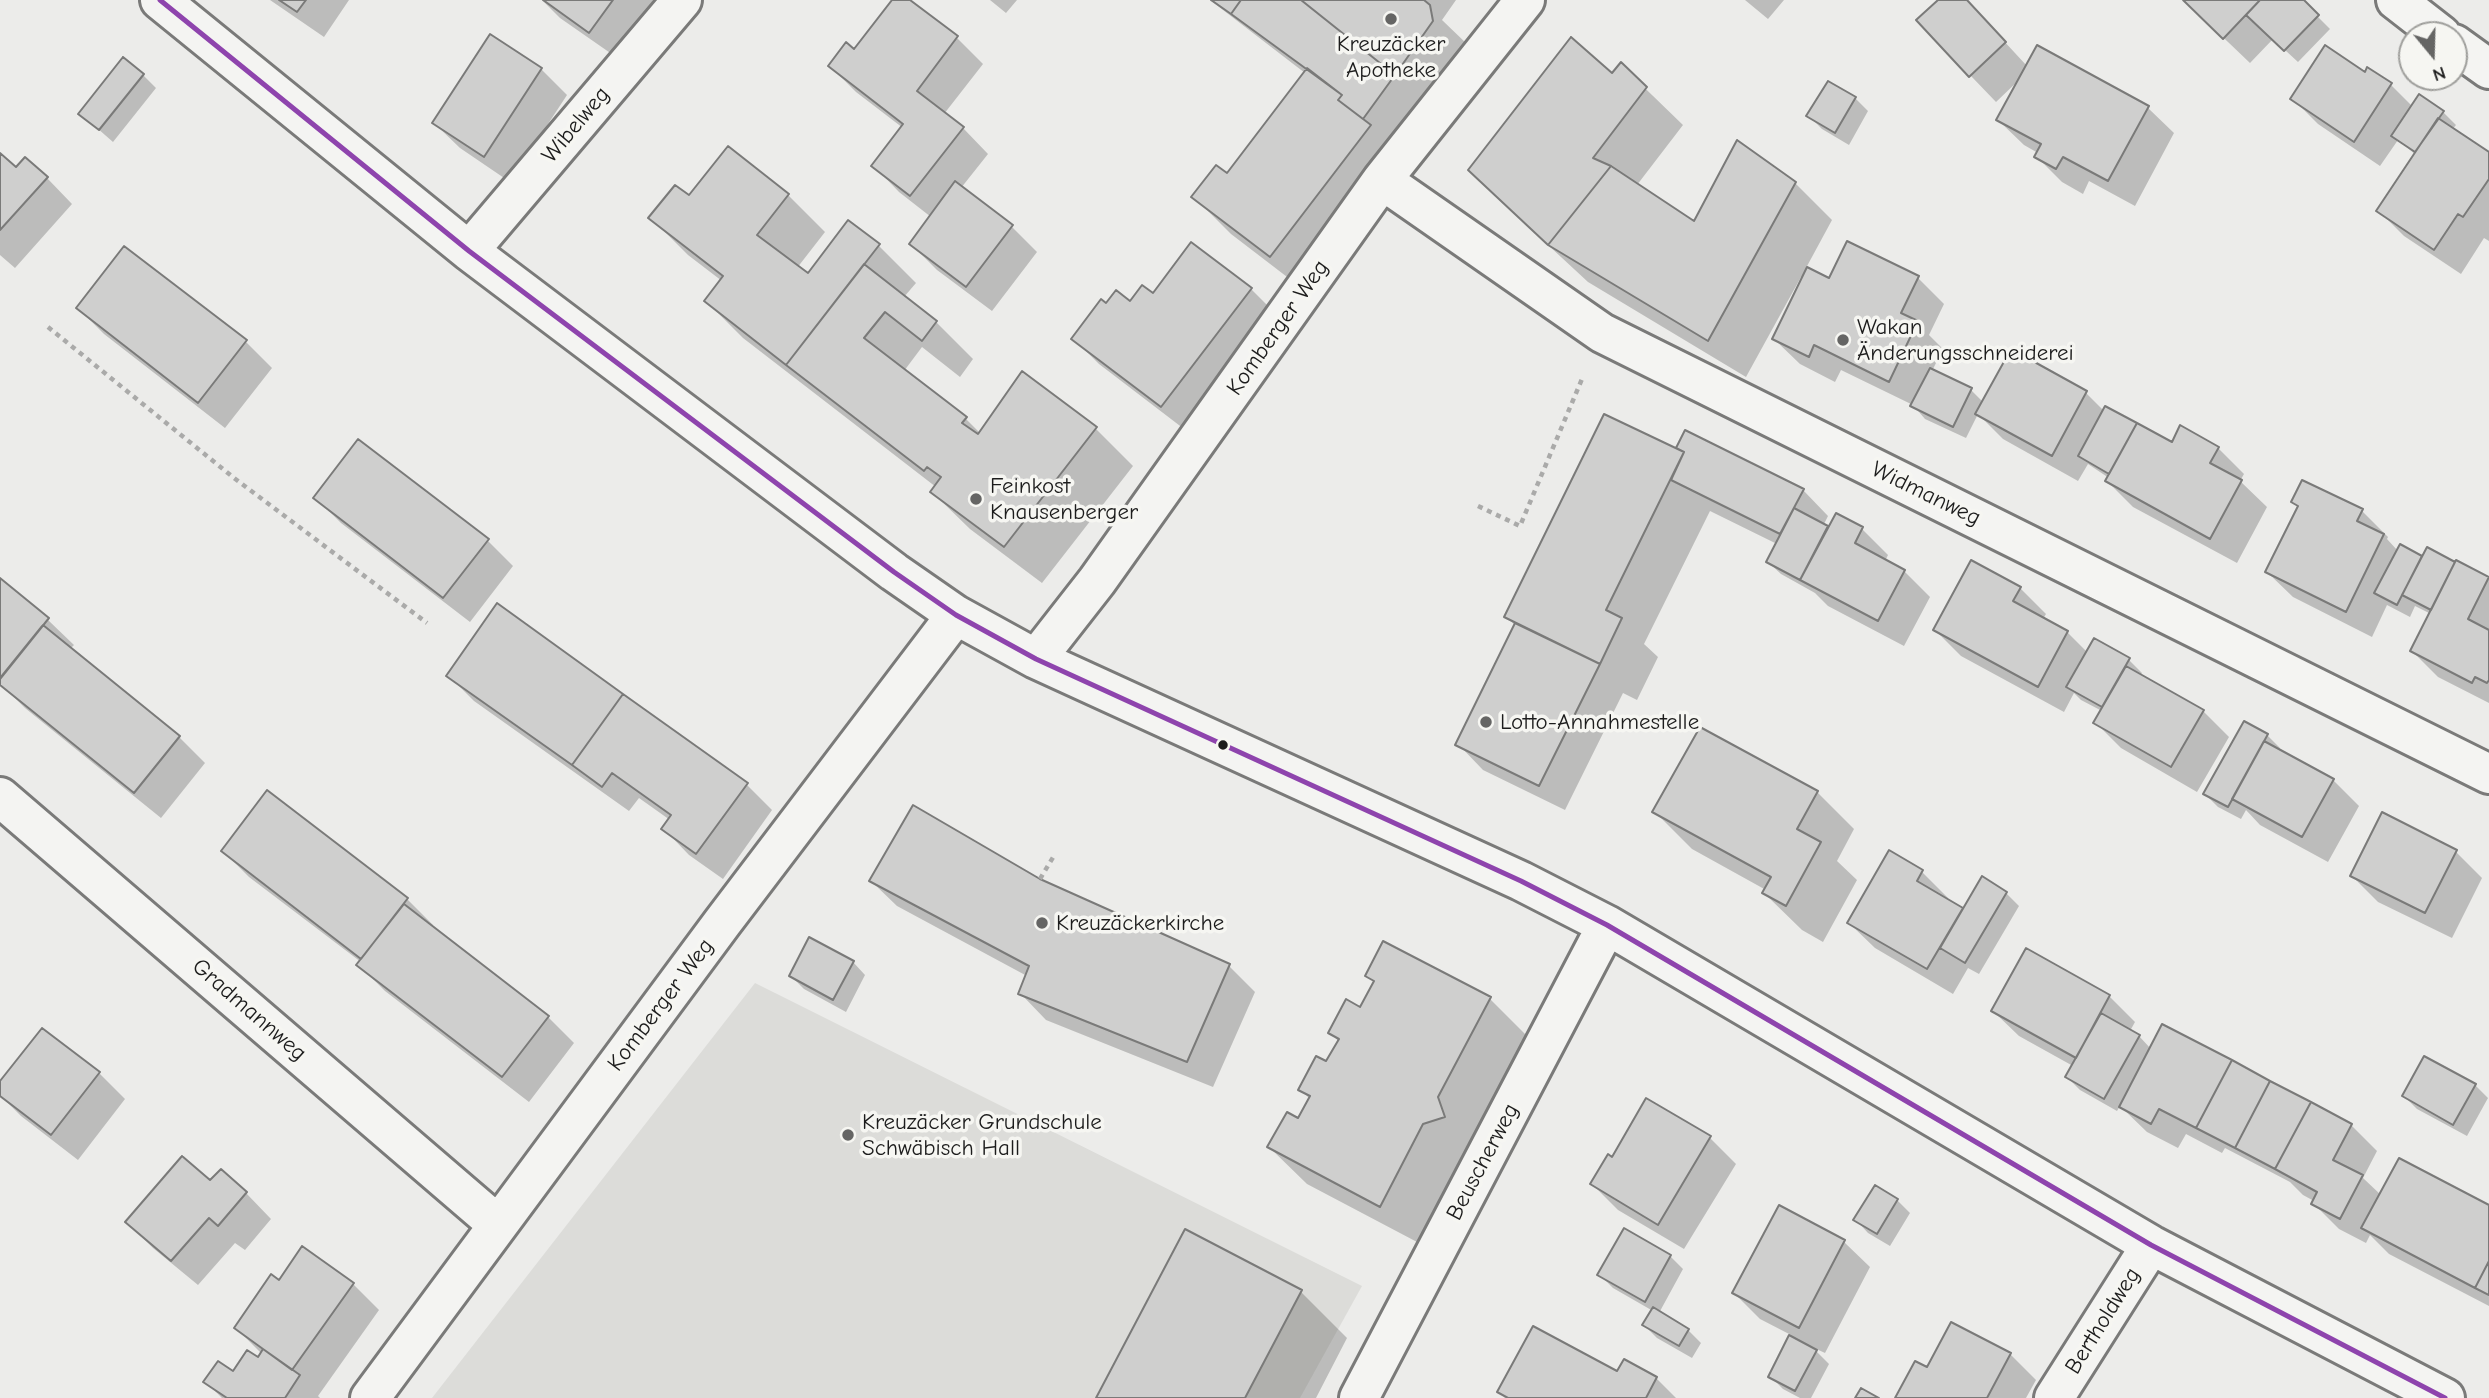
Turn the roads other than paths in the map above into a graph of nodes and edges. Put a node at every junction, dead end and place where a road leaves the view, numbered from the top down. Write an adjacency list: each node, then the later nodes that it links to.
1 (160, 0): 9 (street)
2 (682, 0): 9 (street, Wibelweg)
3 (1525, 0): 8 (street, Komberger Weg)
4 (2396, 0): 5 (street)
5 (2423, 21)
6 (2468, 54): 7 (street)
7 (2489, 69)
8 (1382, 180): 11 (street, Komberger Weg); 12 (street, Widmanweg)
9 (469, 251): 10 (street)
10 (956, 615): 11 (street); 15 (street, Komberger Weg)
11 (1036, 659): 14 (street)
12 (2489, 774)
13 (0, 797): 15 (street, Gradmannweg)
14 (1607, 925): 16 (street); 18 (street, Beuscherweg)
15 (497, 1224): 17 (street, Komberger Weg)
16 (2151, 1245): 19 (street, Bertholdweg); 20 (street)
17 (370, 1398)
18 (1359, 1398)
19 (2054, 1398)
20 (2445, 1398)

